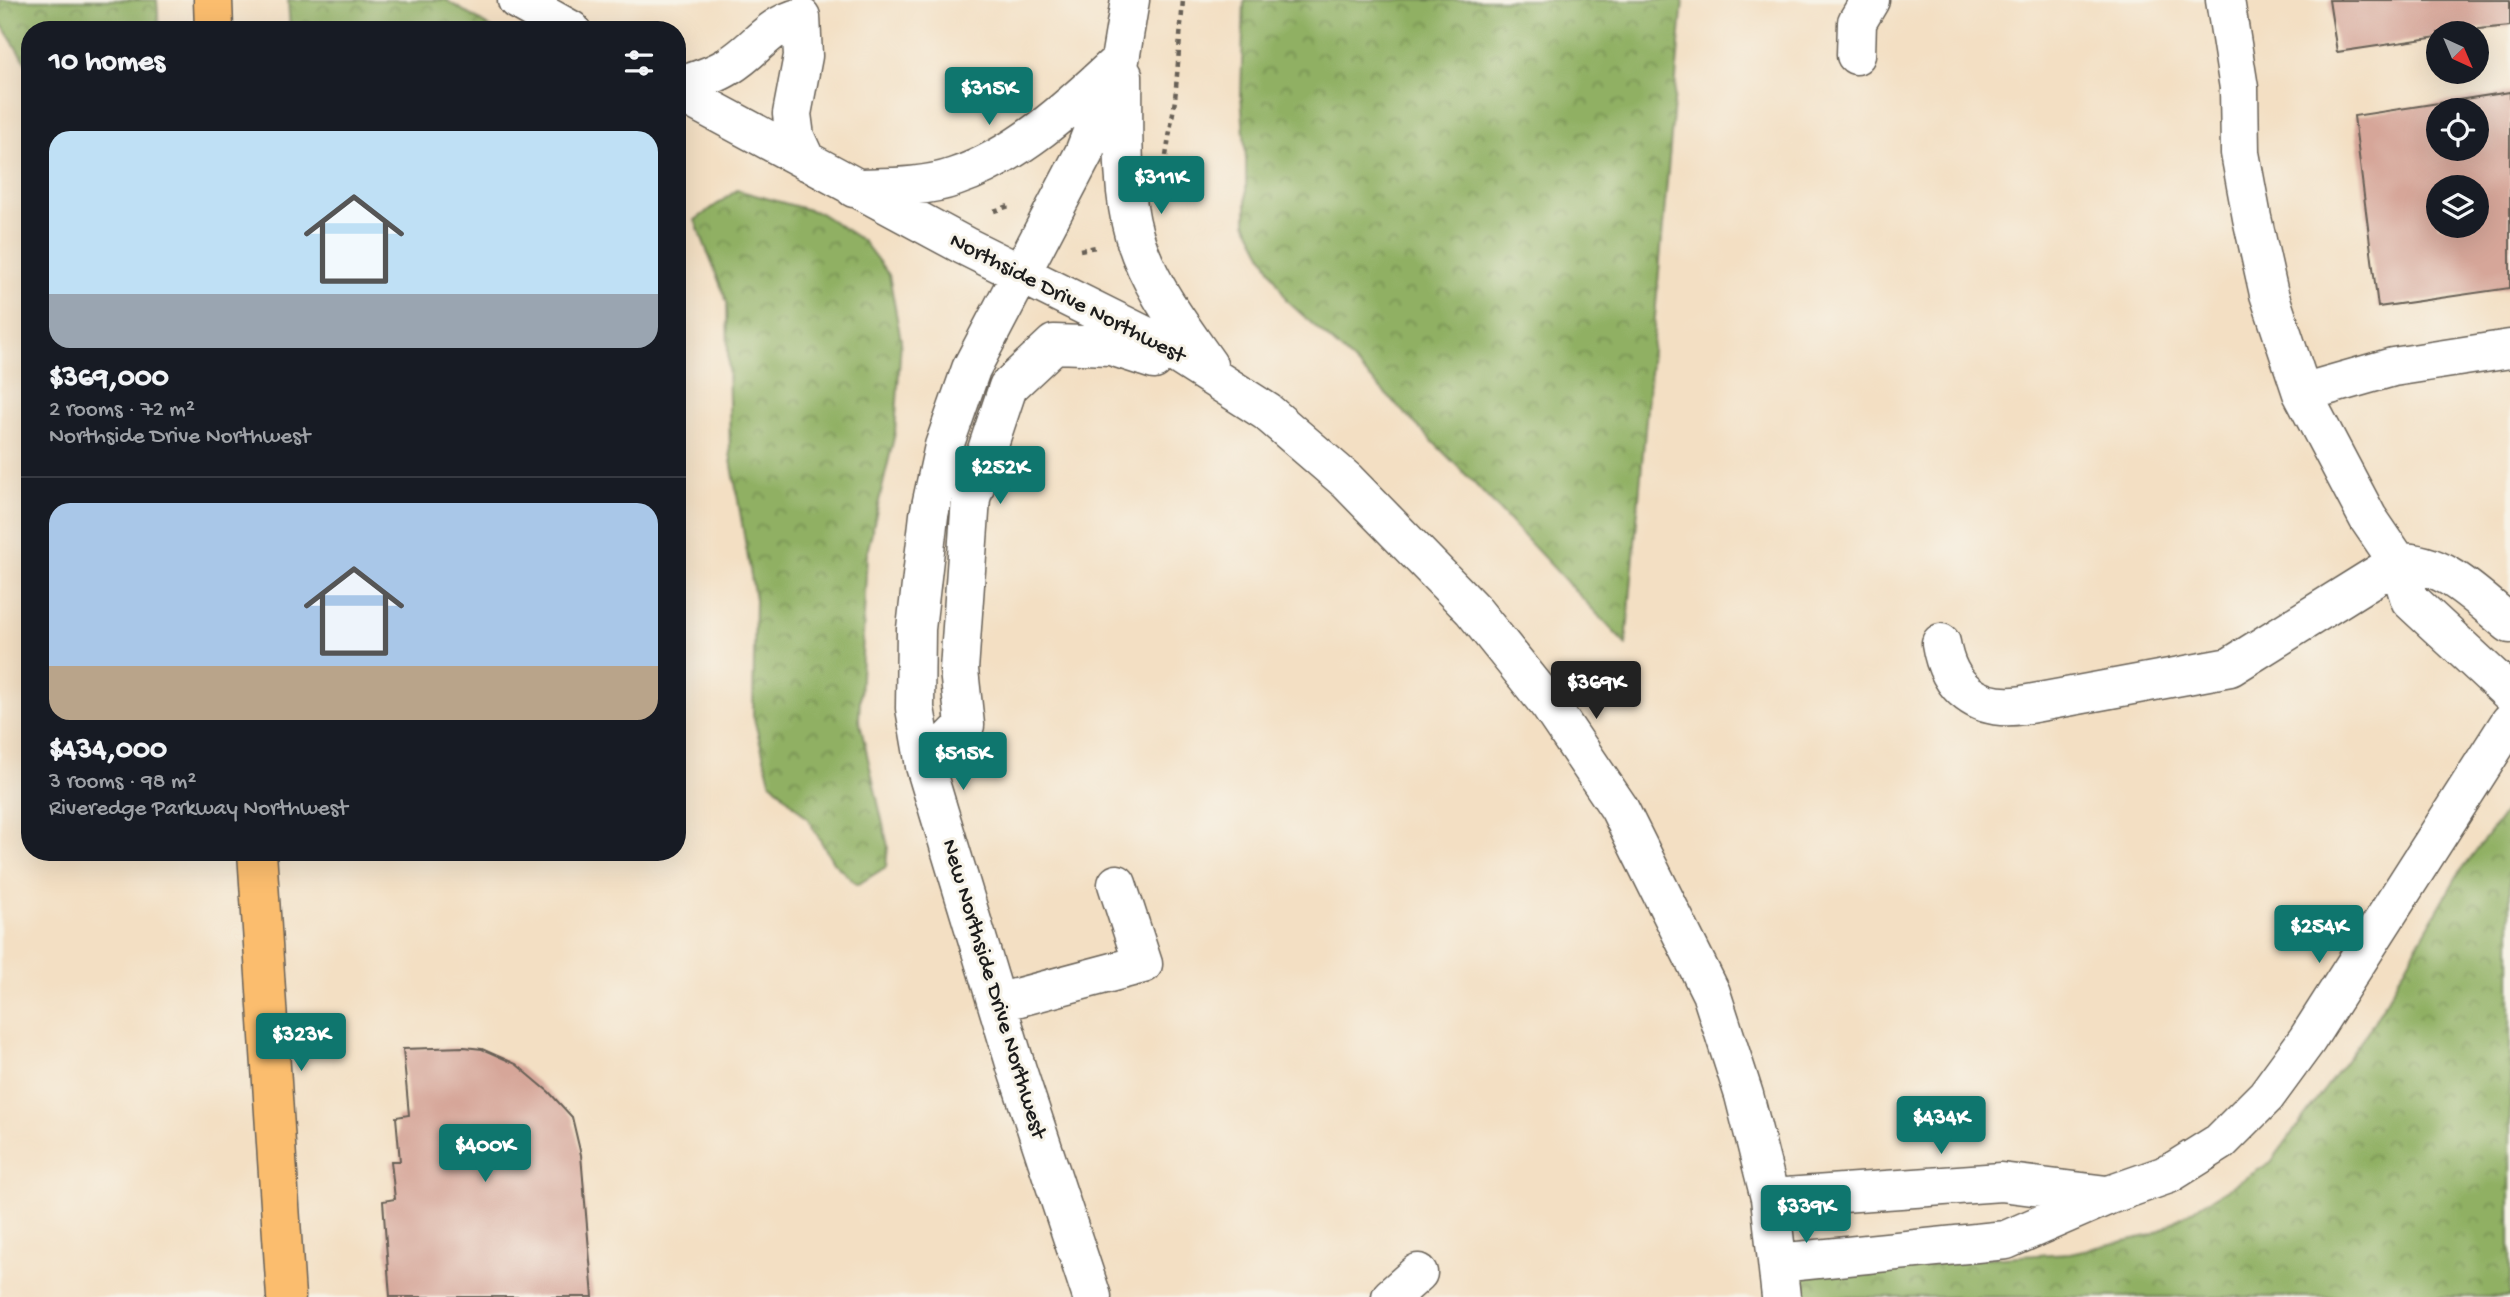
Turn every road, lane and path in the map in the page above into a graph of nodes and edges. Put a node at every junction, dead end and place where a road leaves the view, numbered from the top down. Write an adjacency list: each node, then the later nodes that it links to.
1 (213, 0): 7 (main road)
2 (517, 0): 8 (street)
3 (1130, 0): 9 (street)
4 (1183, 0): 14 (path)
5 (1870, 0): 10 (street)
6 (2225, 0): 23 (street)
7 (214, 21)
8 (555, 21)
9 (1122, 52): 15 (street); 20 (street, New Northside Drive Northwest); 22 (street)
10 (1856, 55)
11 (686, 86): 13 (street)
12 (686, 94): 13 (street, Northside Drive Northwest)
13 (806, 161): 15 (street, Northside Drive Northwest)
14 (1164, 164)
15 (854, 188): 20 (street, Northside Drive Northwest)
16 (1013, 205): 17 (path)
17 (994, 211)
18 (1088, 241): 19 (path)
19 (1098, 246)
20 (1019, 274): 22 (street, Northside Drive Northwest); 29 (street, New Northside Drive Northwest)
21 (2510, 349): 23 (street)
22 (1219, 381): 29 (street); 34 (street, Northside Drive Northwest)
23 (2302, 393): 24 (street)
24 (2398, 562): 25 (street); 26 (street); 27 (street)
25 (2510, 624)
26 (1941, 643)
27 (2510, 693)
28 (2510, 722): 33 (street)
29 (925, 766): 32 (street, New Northside Drive Northwest)
30 (258, 861): 36 (main road)
31 (1117, 884): 32 (street)
32 (997, 1003): 37 (street, New Northside Drive Northwest)
33 (2109, 1195): 34 (street); 35 (street)
34 (1770, 1199): 35 (street, Northside Drive Northwest)
35 (1780, 1280)
36 (286, 1297)
37 (1092, 1297)

